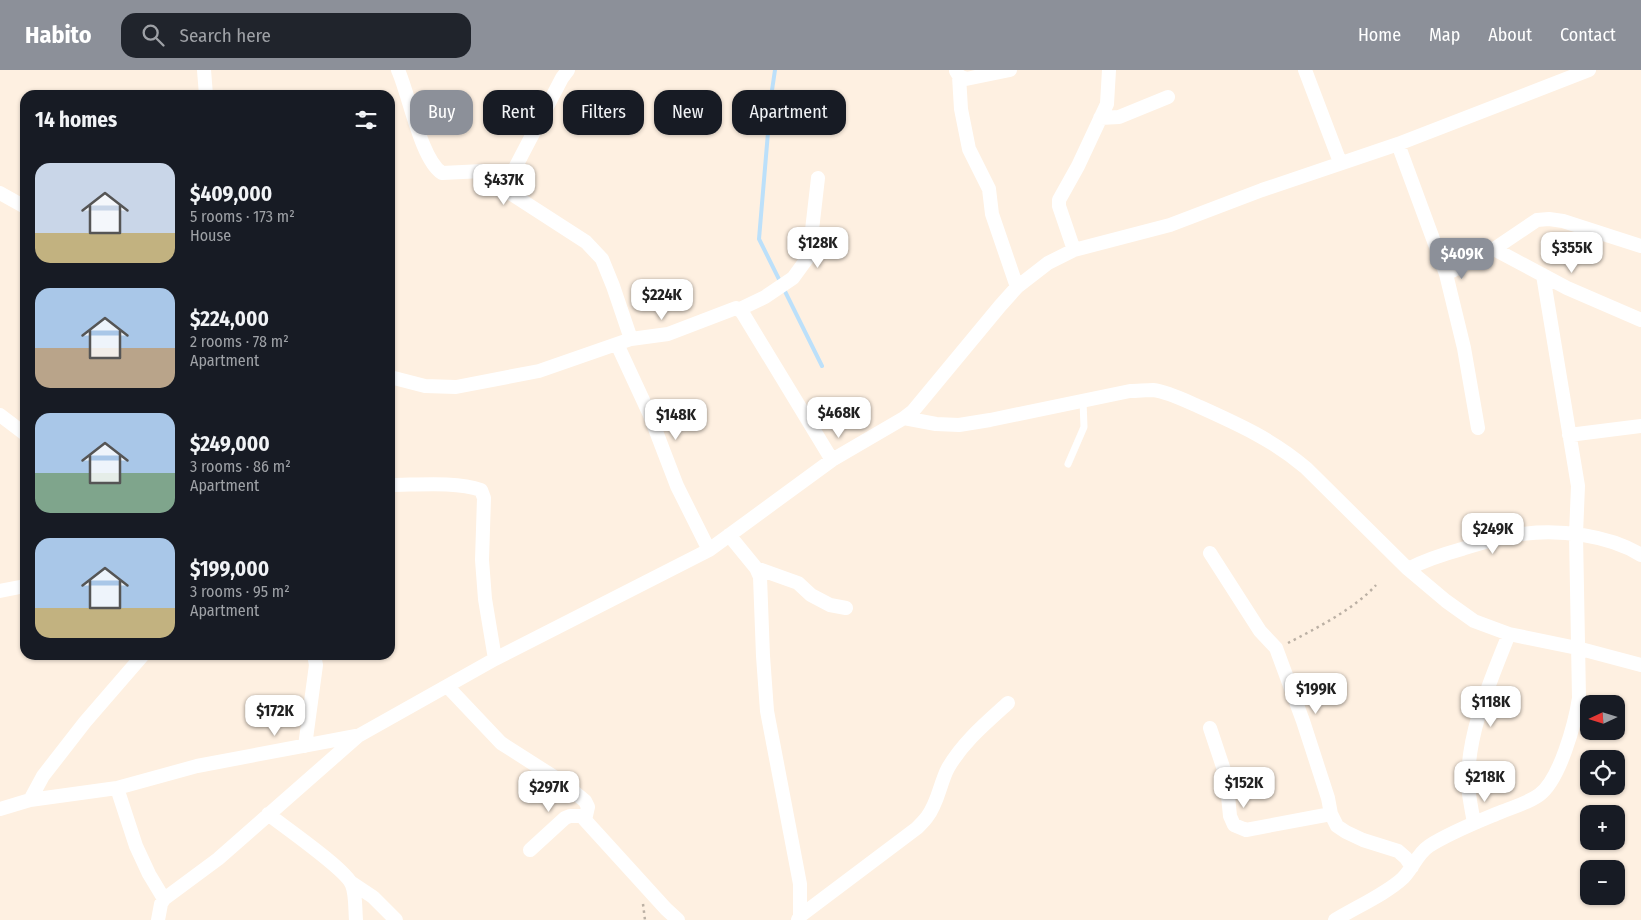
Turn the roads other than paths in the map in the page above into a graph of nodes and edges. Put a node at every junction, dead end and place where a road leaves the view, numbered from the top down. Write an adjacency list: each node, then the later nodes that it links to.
1 (204, 70): 9 (street)
2 (398, 70): 15 (street)
3 (568, 70): 15 (street)
4 (1010, 70): 8 (street)
5 (1109, 70): 11 (street)
6 (1305, 70): 13 (street)
7 (1588, 70): 12 (street)
8 (958, 73): 23 (street)
9 (206, 90)
10 (1168, 97): 11 (street)
11 (1100, 118): 20 (street)
12 (1398, 144): 13 (street); 21 (street)
13 (1340, 162): 20 (street)
14 (818, 178): 24 (street)
15 (504, 189): 26 (street)
16 (0, 193): 17 (street)
17 (20, 204)
18 (1641, 246): 19 (street)
19 (1494, 249): 21 (street); 22 (street)
20 (1074, 250): 23 (street)
21 (1446, 274): 33 (street)
22 (1544, 275): 25 (street); 35 (street)
23 (1017, 287): 31 (street)
24 (740, 309): 26 (street); 36 (street)
25 (1641, 320)
26 (631, 339): 27 (street)
27 (617, 344): 28 (street); 41 (street)
28 (395, 377)
29 (1083, 401): 31 (street); 37 (lane); 45 (street)
30 (0, 415): 34 (street)
31 (904, 418): 36 (street)
32 (1641, 426): 35 (street)
33 (1478, 428)
34 (20, 430)
35 (1569, 435): 39 (street)
36 (832, 460): 40 (street)
37 (1068, 464)
38 (395, 485): 53 (street)
39 (1576, 534): 43 (street); 45 (street); 50 (street)
40 (729, 535): 41 (street); 44 (street)
41 (709, 550): 53 (street)
42 (1210, 553): 64 (street)
43 (1641, 555)
44 (756, 568): 48 (street); 71 (street)
45 (1408, 569): 49 (street)
46 (20, 587): 47 (street)
47 (0, 591)
48 (846, 608)
49 (1508, 634): 50 (street); 66 (street)
50 (1577, 648): 54 (street); 66 (street)
51 (139, 660): 61 (street)
52 (315, 660): 59 (street)
53 (495, 660): 55 (street)
54 (1641, 665)
55 (447, 686): 58 (street); 65 (street)
56 (1008, 703): 71 (street)
57 (1210, 728): 64 (street)
58 (358, 736): 59 (street); 63 (street)
59 (304, 746): 60 (street)
60 (117, 788): 61 (street); 70 (street)
61 (30, 800): 62 (street)
62 (0, 809)
63 (268, 814): 69 (street); 70 (street)
64 (1331, 814): 68 (street)
65 (585, 816): 67 (street); 75 (street)
66 (1474, 823): 68 (street)
67 (530, 850)
68 (1412, 867): 76 (street)
69 (352, 883): 73 (street); 74 (street)
70 (164, 899): 72 (street)
71 (799, 918)
72 (158, 920)
73 (356, 920)
74 (396, 920)
75 (678, 920)
76 (1335, 920)

